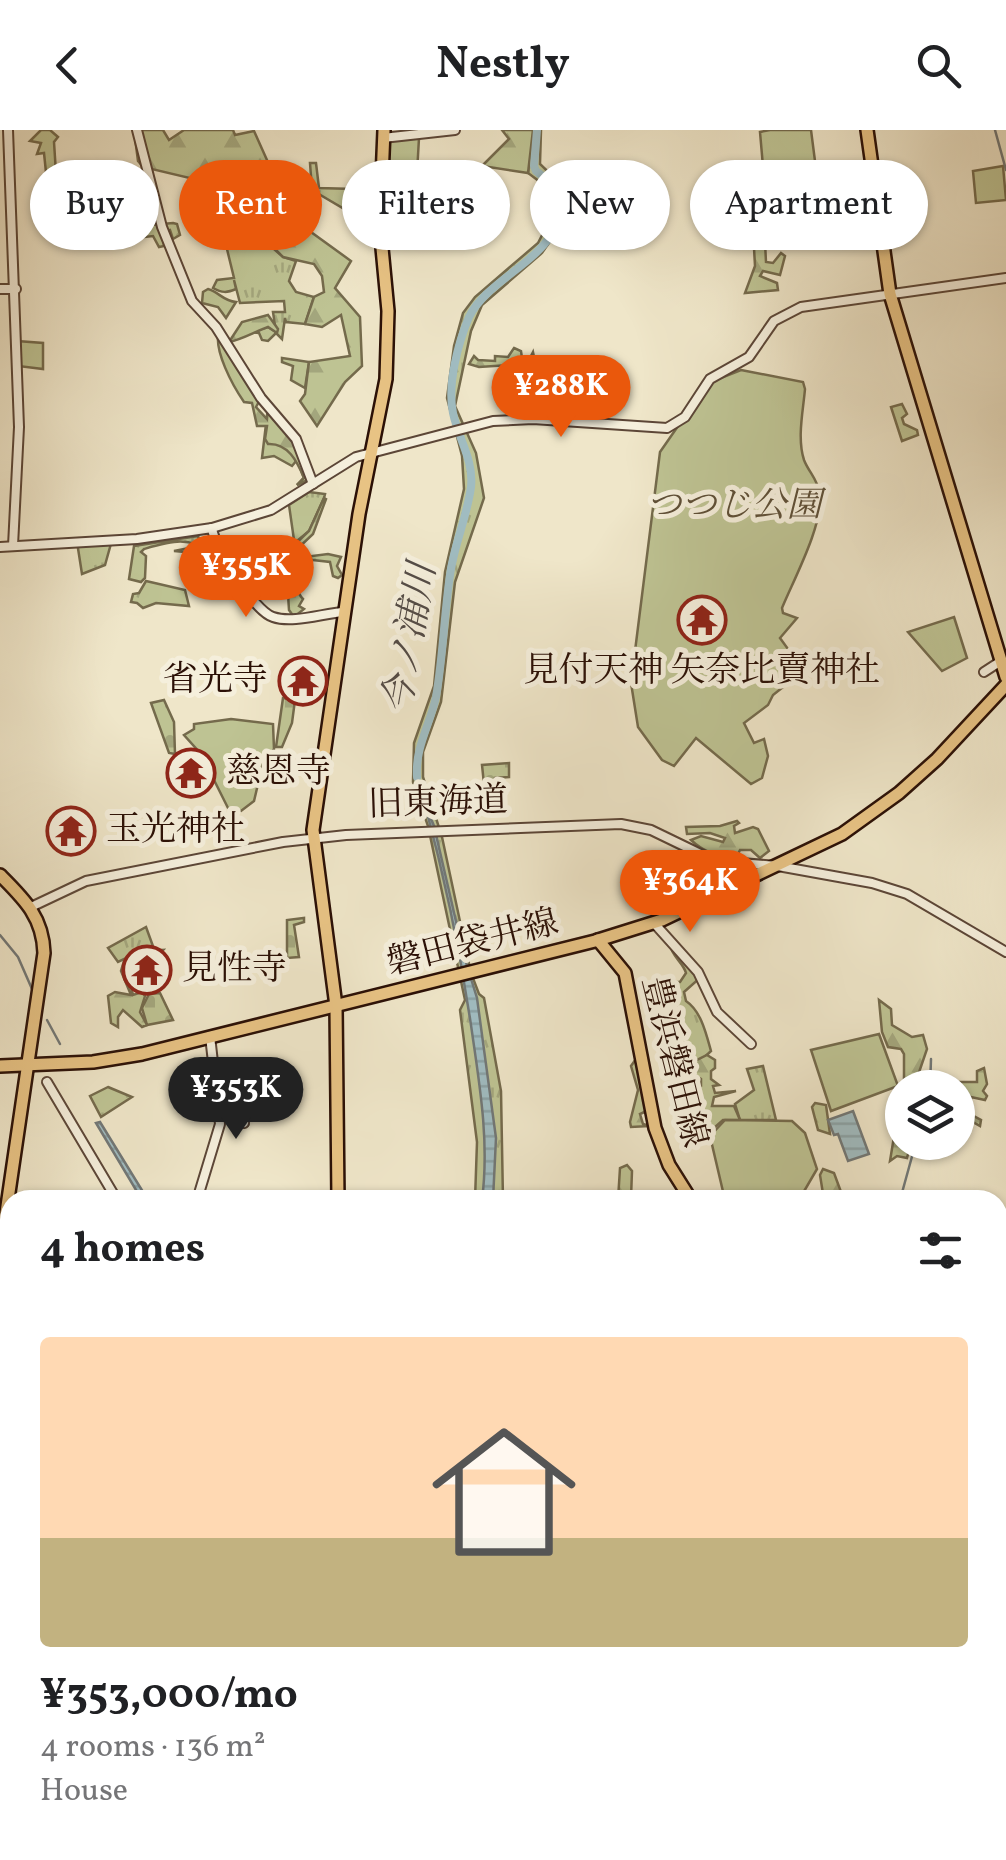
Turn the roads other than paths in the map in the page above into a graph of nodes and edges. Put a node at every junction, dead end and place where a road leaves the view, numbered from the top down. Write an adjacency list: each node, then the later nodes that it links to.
1 (8, 130): 8 (street)
2 (137, 130): 11 (street)
3 (455, 130): 5 (street)
4 (867, 130): 9 (main road)
5 (383, 134): 10 (main road)
6 (1006, 278): 9 (street)
7 (0, 288): 8 (street)
8 (16, 289): 13 (street)
9 (890, 294): 10 (street); 16 (main road)
10 (373, 452): 11 (street); 15 (main road)
11 (313, 484): 12 (street)
12 (212, 528): 13 (street); 15 (street)
13 (12, 546): 14 (street)
14 (0, 547)
15 (344, 612): 19 (main road)
16 (1003, 660): 17 (street); 18 (main road)
17 (984, 672)
18 (1006, 681): 20 (main road, 磐田袋井線)
19 (313, 839): 20 (street, 旧東海道); 22 (street, 旧東海道); 26 (main road)
20 (778, 866): 23 (main road, 磐田袋井線); 25 (street, 旧東海道)
21 (0, 875): 22 (main road)
22 (31, 906): 30 (main road)
23 (654, 923): 24 (main road, 磐田袋井線); 28 (street)
24 (598, 940): 26 (main road, 磐田袋井線); 38 (main road, 豊浜磐田線)
25 (1006, 952)
26 (336, 1006): 27 (main road, 磐田袋井線); 37 (main road)
27 (210, 1036): 30 (main road, 磐田袋井線); 32 (street)
28 (751, 1044)
29 (0, 1066): 30 (main road, 磐田袋井線)
30 (30, 1066): 34 (main road)
31 (47, 1082): 35 (street)
32 (218, 1103): 33 (street); 36 (street)
33 (244, 1123)
34 (10, 1190)
35 (111, 1190)
36 (199, 1190)
37 (338, 1190)
38 (686, 1190)

